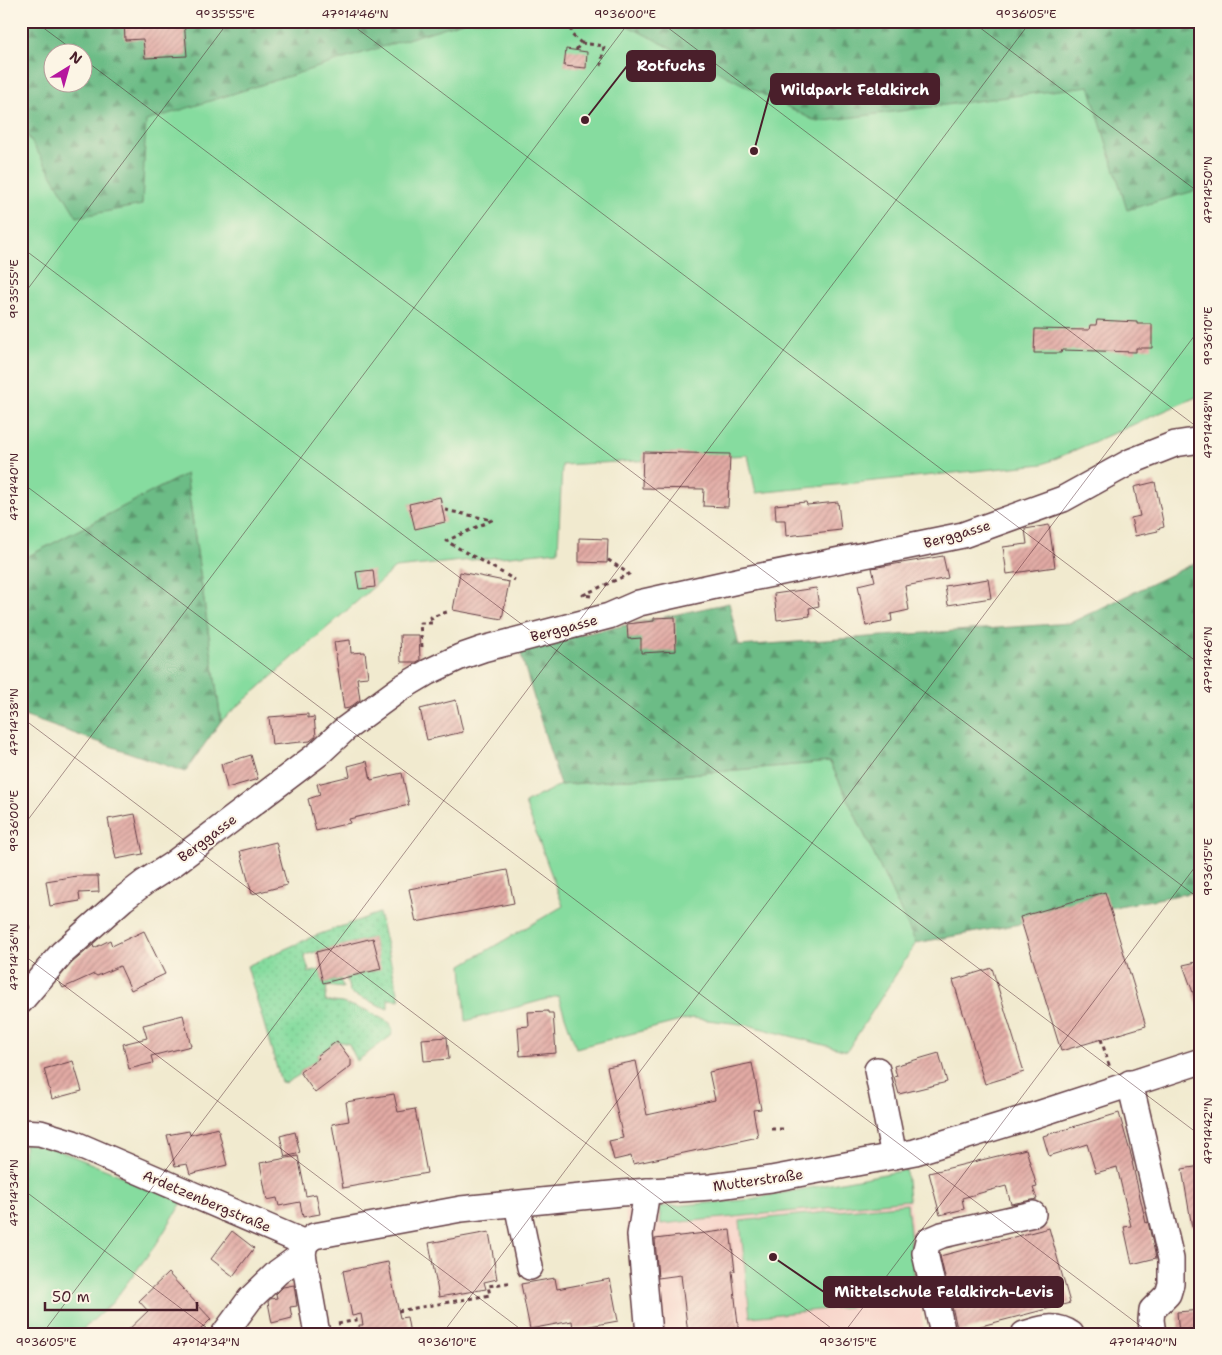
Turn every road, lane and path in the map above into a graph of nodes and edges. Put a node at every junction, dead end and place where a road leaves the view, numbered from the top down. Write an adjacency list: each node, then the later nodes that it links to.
1 (103, 21): 3 (path)
2 (581, 21): 4 (path)
3 (121, 28)
4 (580, 43): 5 (path); 6 (path)
5 (576, 50)
6 (601, 66)
7 (1201, 440): 16 (street, Berggasse)
8 (444, 510): 10 (path)
9 (607, 559): 11 (path)
10 (515, 580)
11 (599, 597)
12 (450, 611): 13 (path)
13 (422, 647)
14 (21, 928): 15 (path)
15 (21, 938)
16 (21, 1001)
17 (1101, 1039): 20 (path)
18 (1201, 1061): 20 (street, Mutterstraße)
19 (876, 1070): 24 (street)
20 (1123, 1085): 24 (street, Mutterstraße); 37 (street)
21 (771, 1129): 22 (path)
22 (786, 1129)
23 (21, 1132): 28 (street, Ardetzenbergstraße)
24 (894, 1156): 25 (street, Mutterstraße)
25 (647, 1192): 26 (street, Mutterstraße); 33 (street)
26 (517, 1204): 28 (street, Mutterstraße); 29 (street)
27 (1033, 1214): 34 (street)
28 (304, 1248): 31 (street, Mutterstraße); 32 (street)
29 (530, 1267): 30 (path)
30 (398, 1311)
31 (224, 1334)
32 (317, 1334)
33 (649, 1334)
34 (943, 1334)
35 (1024, 1334): 36 (street)
36 (1071, 1334)
37 (1153, 1334)

